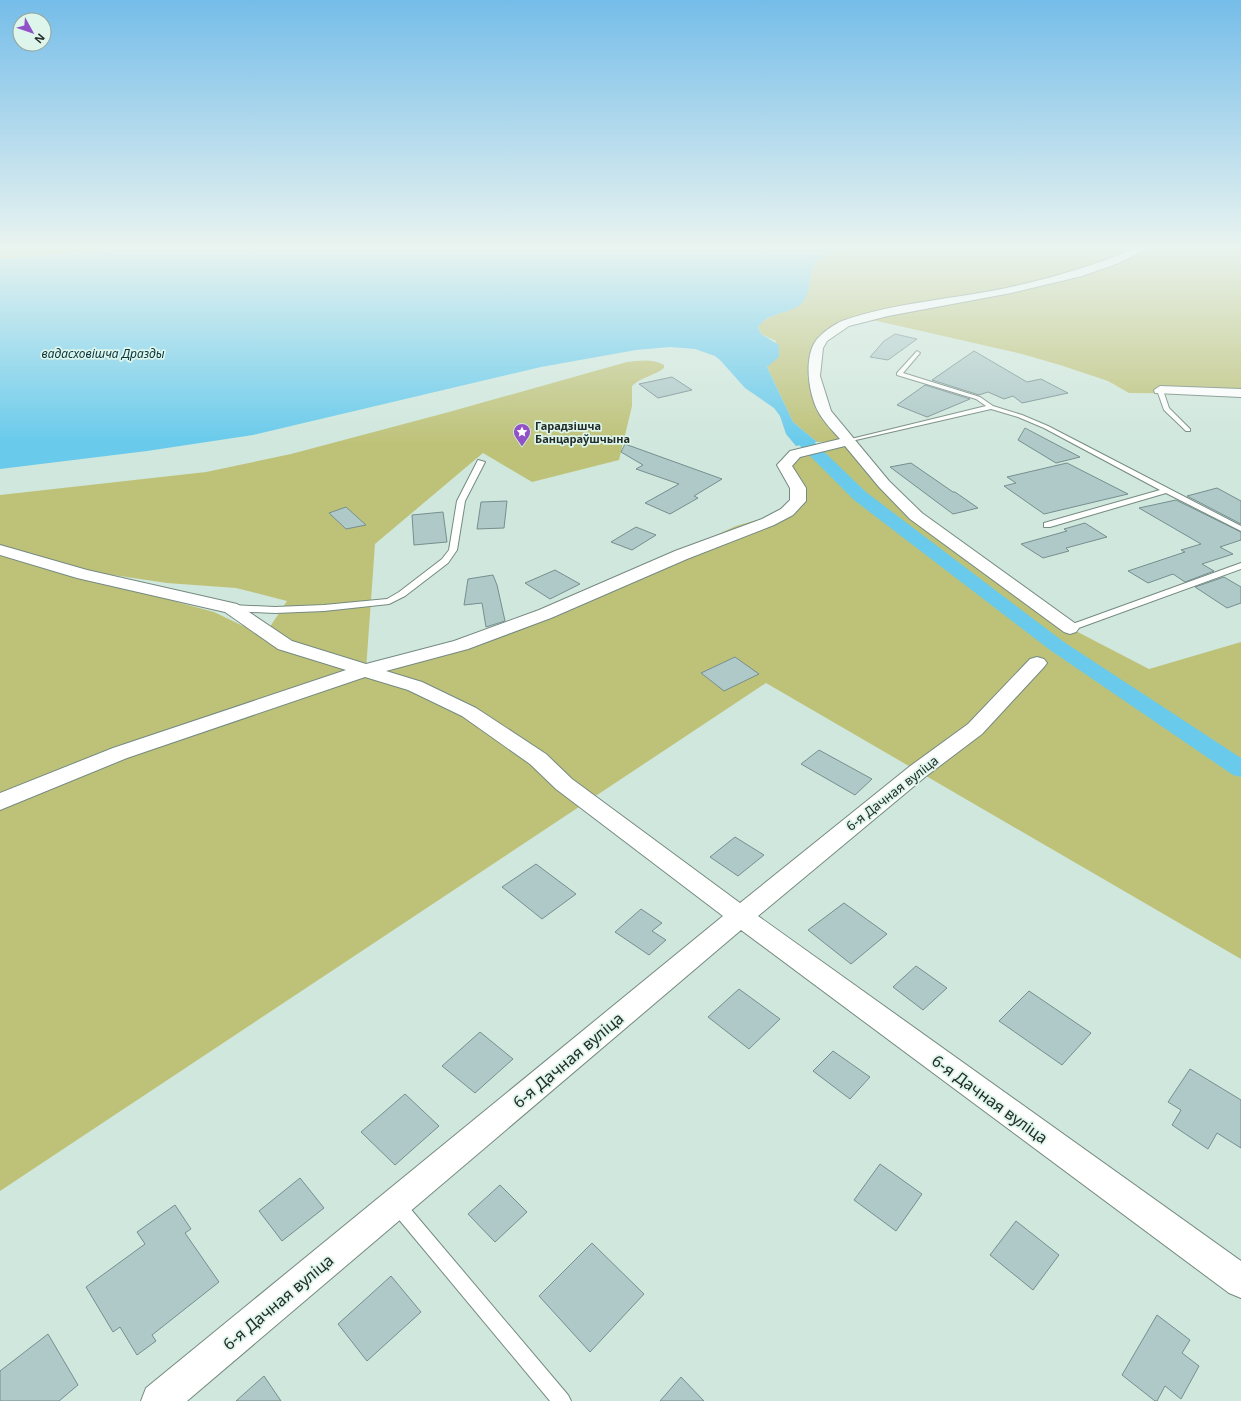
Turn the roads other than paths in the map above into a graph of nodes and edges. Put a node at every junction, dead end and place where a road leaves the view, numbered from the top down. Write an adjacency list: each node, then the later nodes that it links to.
1 (894, 312): 7 (street)
2 (917, 353): 5 (lane)
3 (1160, 390): 4 (street); 6 (lane)
4 (1241, 394)
5 (991, 407): 7 (lane); 9 (lane)
6 (1188, 430)
7 (844, 442): 15 (street); 17 (street)
8 (481, 462): 14 (lane)
9 (1167, 490): 10 (lane); 11 (lane)
10 (1047, 525)
11 (1241, 529)
12 (0, 550): 14 (street)
13 (1241, 566): 15 (lane)
14 (231, 608): 17 (street)
15 (1070, 628)
16 (1038, 663): 19 (street, 6-я Дачная вуліца)
17 (366, 670): 18 (street); 19 (street)
18 (0, 802)
19 (740, 916): 20 (street, 6-я Дачная вуліца); 21 (street, 6-я Дачная вуліца)
20 (396, 1204): 22 (street, 6-я Дачная вуліца); 23 (lane)
21 (1241, 1282)
22 (159, 1401)
23 (562, 1401)

